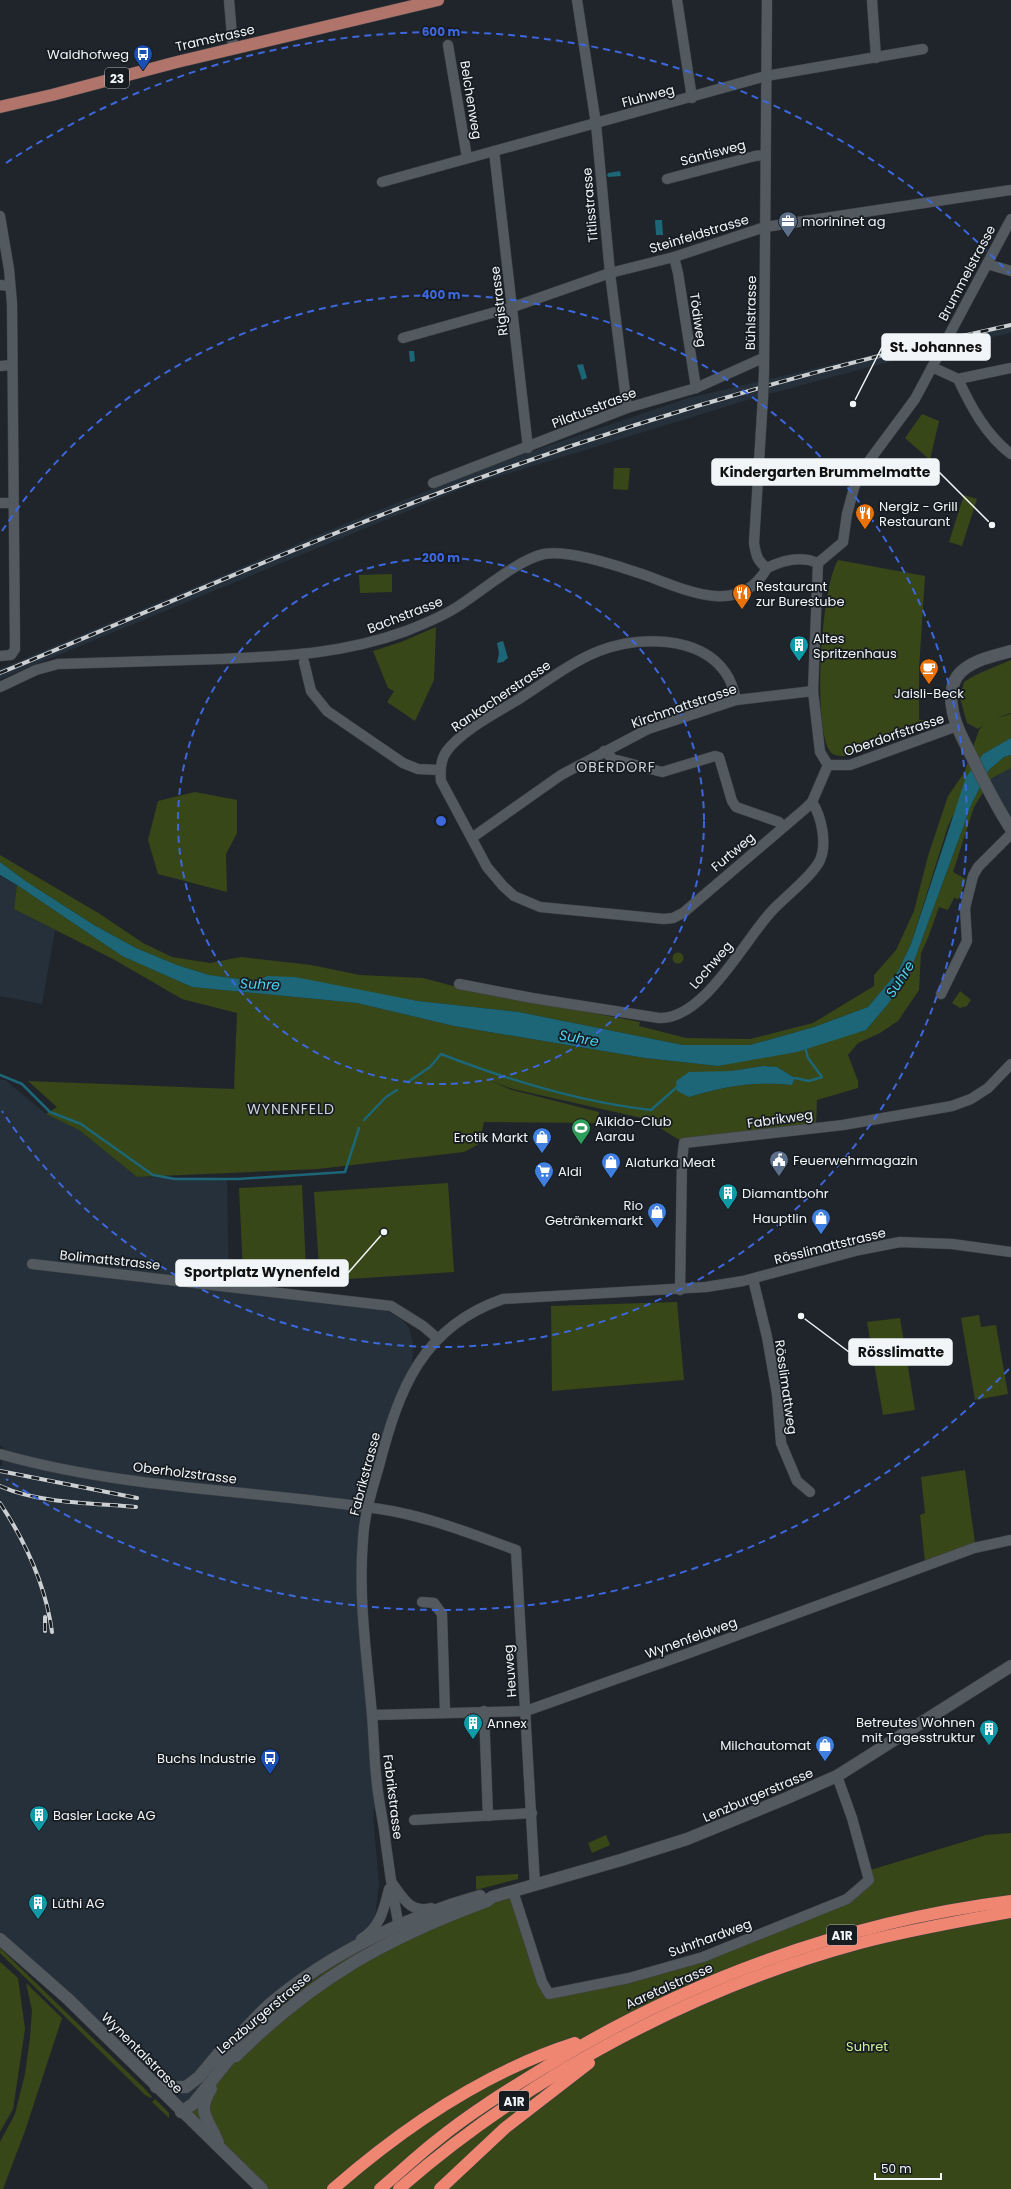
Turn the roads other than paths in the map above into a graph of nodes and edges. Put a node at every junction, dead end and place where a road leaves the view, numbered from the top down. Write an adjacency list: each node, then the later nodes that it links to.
1 (229, 0): 9 (street)
2 (438, 0): 7 (main road, Tramstrasse / 23)
3 (577, 0): 15 (street, Titlisstrasse)
4 (677, 0): 13 (street)
5 (767, 0): 12 (street, Bühlstrasse)
6 (872, 0): 11 (street)
7 (415, 3): 9 (main road, Tramstrasse / 23)
8 (448, 45): 18 (street, Belchenweg)
9 (233, 48): 14 (main road, Tramstrasse / 23)
10 (923, 49): 11 (street, Fluhweg)
11 (876, 58): 12 (street, Fluhweg)
12 (766, 76): 13 (street, Fluhweg); 17 (street, Bühlstrasse)
13 (692, 98): 15 (street, Fluhweg)
14 (0, 107)
15 (596, 124): 16 (street, Fluhweg); 28 (street, Titlisstrasse)
16 (494, 151): 18 (street, Fluhweg); 31 (street, Rigistrasse)
17 (765, 155): 19 (street, Säntisweg); 24 (street, Bühlstrasse)
18 (467, 158): 20 (street, Fluhweg)
19 (667, 179)
20 (382, 182)
21 (1011, 190): 24 (street, Steinfeldstrasse)
22 (0, 216): 30 (street)
23 (1011, 219): 26 (street, Brummelstrasse)
24 (765, 227): 25 (street, Steinfeldstrasse); 33 (street, Bühlstrasse)
25 (674, 257): 28 (street, Steinfeldstrasse); 39 (street, Tödiweg)
26 (987, 264): 27 (street); 36 (street, Brummelstrasse)
27 (1011, 271)
28 (610, 273): 31 (street, Steinfeldstrasse); 40 (street, Titlisstrasse)
29 (0, 286): 30 (street)
30 (10, 286): 34 (street)
31 (513, 307): 32 (street, Steinfeldstrasse); 41 (street, Rigistrasse)
32 (403, 338)
33 (763, 358): 39 (street, Pilatusstrasse); 47 (street, Bühlstrasse, bridge)
34 (12, 365): 35 (street); 45 (street)
35 (0, 366)
36 (932, 367): 38 (street); 46 (street, Brummelstrasse)
37 (1011, 368): 38 (street)
38 (958, 379): 42 (street)
39 (696, 388): 40 (street, Pilatusstrasse)
40 (626, 408): 41 (street, Pilatusstrasse)
41 (528, 448): 43 (street, Pilatusstrasse)
42 (1011, 454)
43 (433, 483)
44 (0, 503): 45 (street)
45 (12, 503): 49 (street)
46 (818, 563): 47 (street); 52 (street, Oberdorfstrasse)
47 (767, 568): 51 (street, Bachstrasse)
48 (1011, 651): 54 (main road)
49 (0, 656)
50 (304, 662): 57 (street)
51 (0, 687)
52 (813, 691): 53 (street, Kirchmattstrasse); 56 (street, Oberdorfstrasse)
53 (736, 700): 55 (street, Kirchmattstrasse); 57 (street, Rankacherstrasse)
54 (957, 726): 56 (street, Oberdorfstrasse); 60 (main road)
55 (604, 751): 59 (street, Furtweg); 62 (street, Kirchmattstrasse)
56 (828, 765): 58 (street, Furtweg)
57 (440, 770): 62 (street)
58 (812, 802): 59 (street, Furtweg); 63 (street, Lochweg)
59 (783, 827): 62 (street, Furtweg)
60 (1011, 829)
61 (1011, 834): 64 (street)
62 (473, 838)
63 (459, 984)
64 (941, 994)
65 (1011, 1064): 69 (street, Fabrikweg)
66 (1011, 1252): 68 (street, Rösslimattstrasse)
67 (32, 1264): 70 (street, Bolimattstrasse)
68 (753, 1279): 69 (street, Rösslimattstrasse); 72 (street, Rösslimattweg)
69 (680, 1290): 70 (street, Fabrikstrasse)
70 (437, 1338): 73 (street, Fabrikstrasse)
71 (0, 1454): 73 (street, Oberholzstrasse)
72 (810, 1492)
73 (368, 1507): 75 (street, Oberholzstrasse); 81 (street, Fabrikstrasse)
74 (1011, 1540): 79 (street, Wynenfeldweg)
75 (516, 1550): 79 (street, Heuweg)
76 (422, 1602): 80 (street)
77 (1011, 1666): 82 (main road, Lenzburgerstrasse)
78 (484, 1711): 79 (street, Wynenfeldweg); 80 (street, Wynenfeldweg); 84 (street)
79 (526, 1711): 83 (street, Heuweg)
80 (445, 1712): 81 (street, Wynenfeldweg)
81 (372, 1715): 86 (street, Fabrikstrasse)
82 (837, 1776): 87 (main road, Lenzburgerstrasse); 88 (street, Suhrhardweg)
83 (532, 1813): 84 (street); 87 (street, Heuweg)
84 (488, 1816): 85 (street)
85 (414, 1820)
86 (391, 1881): 91 (street, Fabrikstrasse); 93 (street, Fabrikstrasse); 95 (street, Fabrikstrasse)
87 (536, 1885): 88 (main road, Lenzburgerstrasse)
88 (513, 1891): 89 (main road, Lenzburgerstrasse)
89 (492, 1897): 91 (main road, Lenzburgerstrasse); 93 (main road, Lenzburgerstrasse)
90 (1011, 1901): 98 (highway, Aaretalstrasse / A1R)
91 (454, 1903): 93 (main road, Lenzburgerstrasse)
92 (1011, 1912): 96 (highway, Aaretalstrasse / A1R)
93 (401, 1931): 95 (main road, Lenzburgerstrasse); 99 (main road, Lenzburgerstrasse)
94 (0, 1939): 100 (main road, Wynentalstrasse)
95 (325, 1963): 97 (main road, Lenzburgerstrasse)
96 (640, 2028): 106 (highway, Aaretalstrasse / A1R); 107 (highway)
97 (241, 2032): 100 (main road); 101 (main road, Lenzburgerstrasse)
98 (598, 2035): 104 (highway); 105 (highway, Aaretalstrasse / A1R)
99 (236, 2056): 101 (main road, Lenzburgerstrasse); 102 (main road)
100 (156, 2087): 101 (main road, Wynentalstrasse)
101 (181, 2112): 102 (main road, Wynentalstrasse)
102 (219, 2146): 103 (main road, Wynentalstrasse)
103 (262, 2189)
104 (333, 2189)
105 (380, 2189)
106 (399, 2189)
107 (440, 2189)

